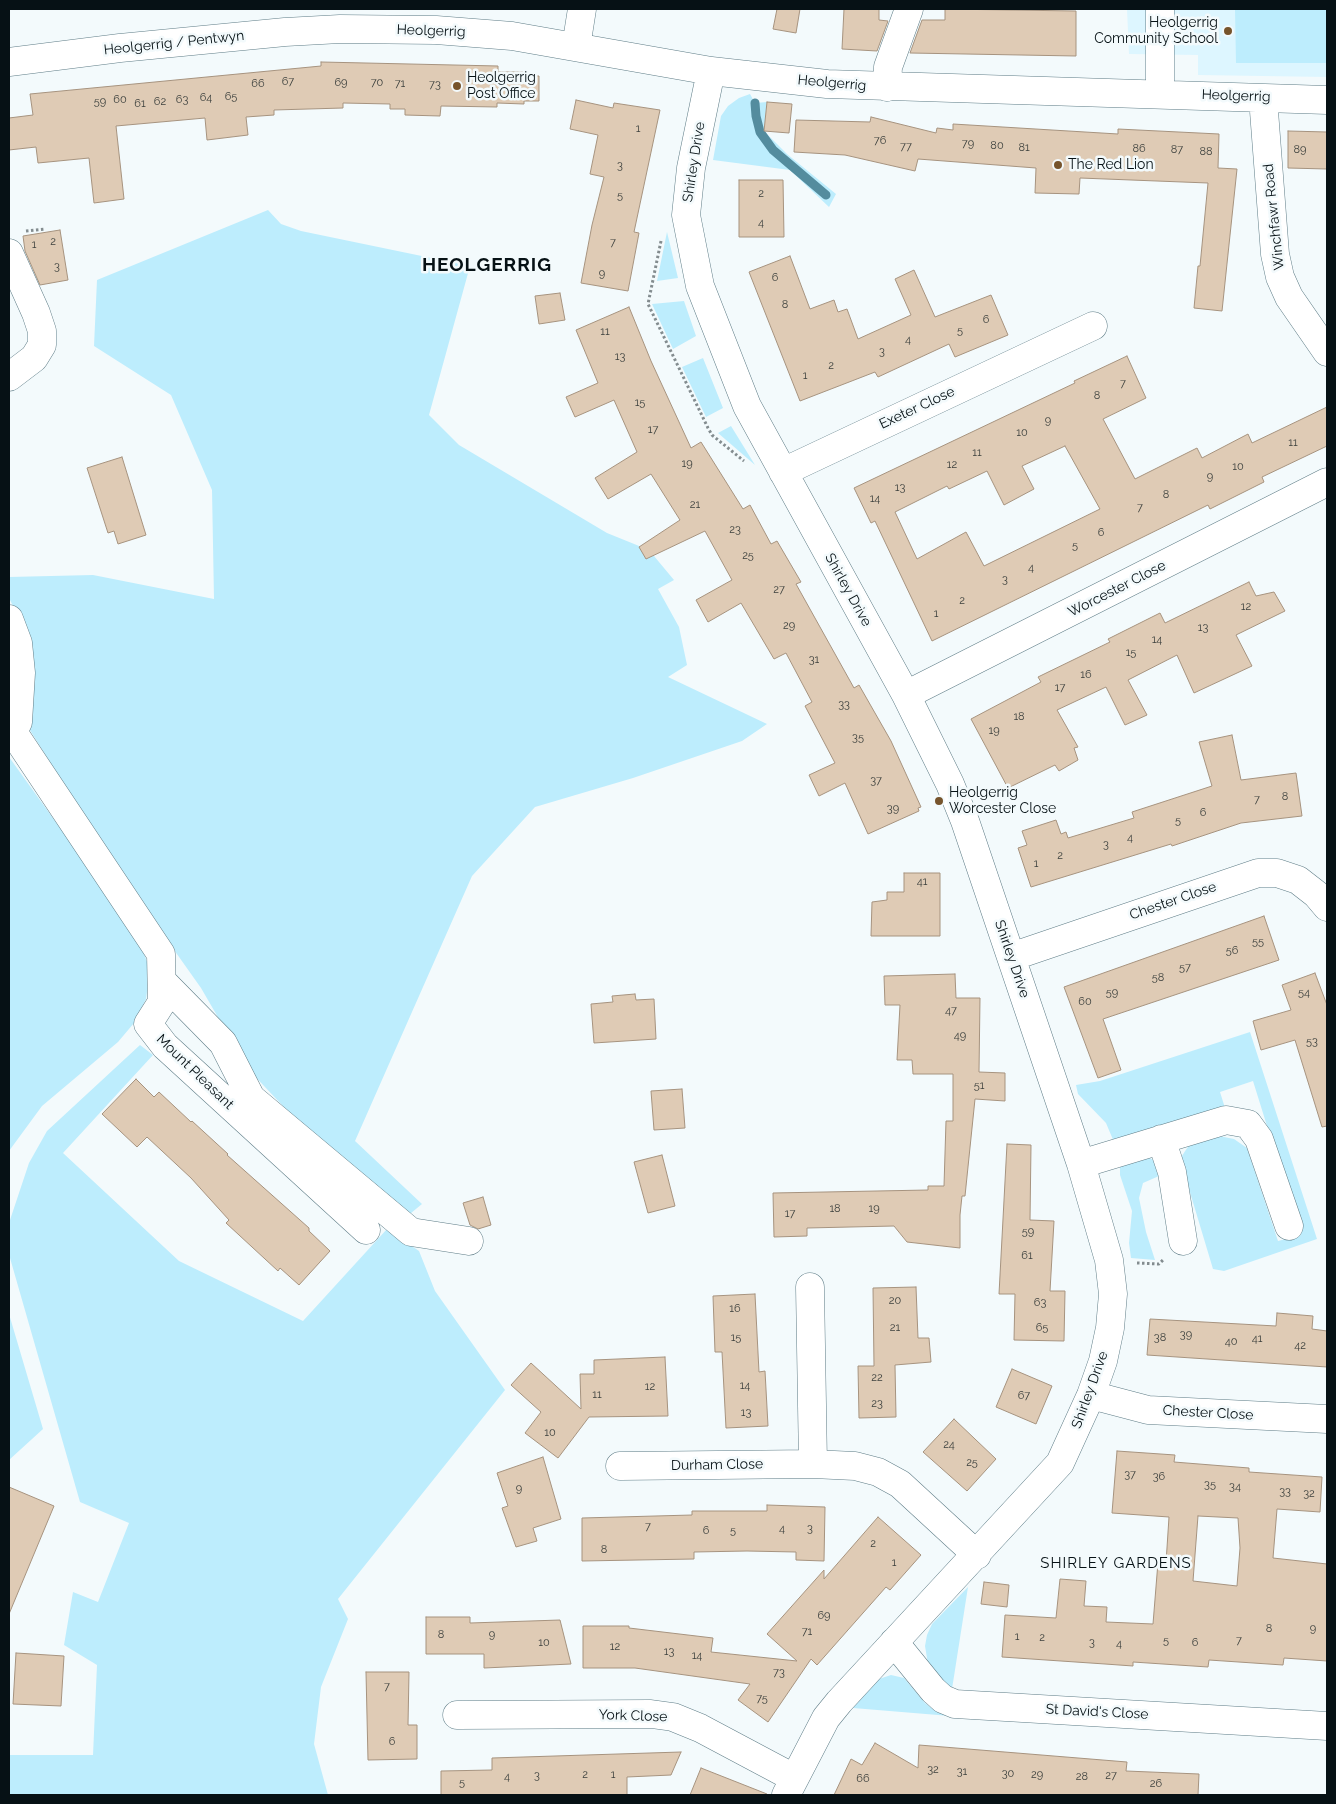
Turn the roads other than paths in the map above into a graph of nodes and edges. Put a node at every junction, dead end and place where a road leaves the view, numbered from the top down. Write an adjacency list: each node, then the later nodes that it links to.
1 (582, 9): 5 (street)
2 (909, 9): 8 (street)
3 (1160, 9): 9 (street)
4 (340, 30): 5 (street, Heolgerrig); 6 (street, Heolgerrig / Pentwyn)
5 (576, 47): 7 (street, Heolgerrig)
6 (9, 62)
7 (711, 71): 8 (street, Heolgerrig); 16 (street, Shirley Drive)
8 (887, 87): 9 (street, Heolgerrig)
9 (1160, 93): 10 (street, Heolgerrig)
10 (1264, 98): 11 (street, Heolgerrig); 14 (street, Winchfawr Road)
11 (1327, 100)
12 (9, 253): 15 (street)
13 (1093, 326): 16 (street, Exeter Close)
14 (1327, 352)
15 (9, 377)
16 (783, 472): 19 (street, Shirley Drive)
17 (1327, 482): 19 (street, Worcester Close)
18 (9, 619): 20 (street)
19 (906, 696): 22 (street, Shirley Drive)
20 (11, 732): 23 (street, Mount Pleasant)
21 (1327, 907): 22 (street, Chester Close)
22 (1012, 957): 25 (street, Shirley Drive)
23 (162, 981): 27 (street, Mount Pleasant); 28 (street)
24 (1161, 1139): 25 (street); 26 (street); 29 (street)
25 (1081, 1164): 31 (street, Shirley Drive)
26 (1289, 1226)
27 (366, 1230)
28 (469, 1241)
29 (1183, 1241)
30 (810, 1287): 33 (street)
31 (1091, 1395): 32 (street, Chester Close); 35 (street, Shirley Drive)
32 (1327, 1420)
33 (814, 1464): 34 (street, Durham Close); 35 (street, Durham Close)
34 (620, 1466)
35 (977, 1555): 36 (street, Shirley Drive)
36 (894, 1642): 38 (street, St David's Close); 39 (street, Shirley Drive)
37 (457, 1715): 39 (street, York Close)
38 (1327, 1726)
39 (790, 1787)

